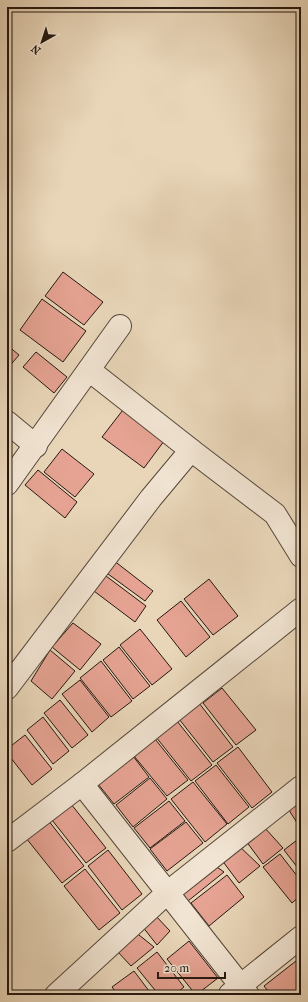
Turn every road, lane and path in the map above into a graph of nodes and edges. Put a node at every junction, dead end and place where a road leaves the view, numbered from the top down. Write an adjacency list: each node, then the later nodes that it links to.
1 (120, 326): 2 (street)
2 (89, 370): 4 (street); 5 (street)
3 (7, 422): 4 (street)
4 (36, 446): 6 (street)
5 (192, 450): 7 (street); 9 (street)
6 (7, 484)
7 (301, 556)
8 (301, 609): 10 (street)
9 (7, 688)
10 (82, 784): 12 (street); 13 (street)
11 (301, 787): 13 (street)
12 (7, 841)
13 (167, 893): 15 (street); 16 (street)
14 (301, 937): 15 (street)
15 (239, 992)
16 (56, 995)

